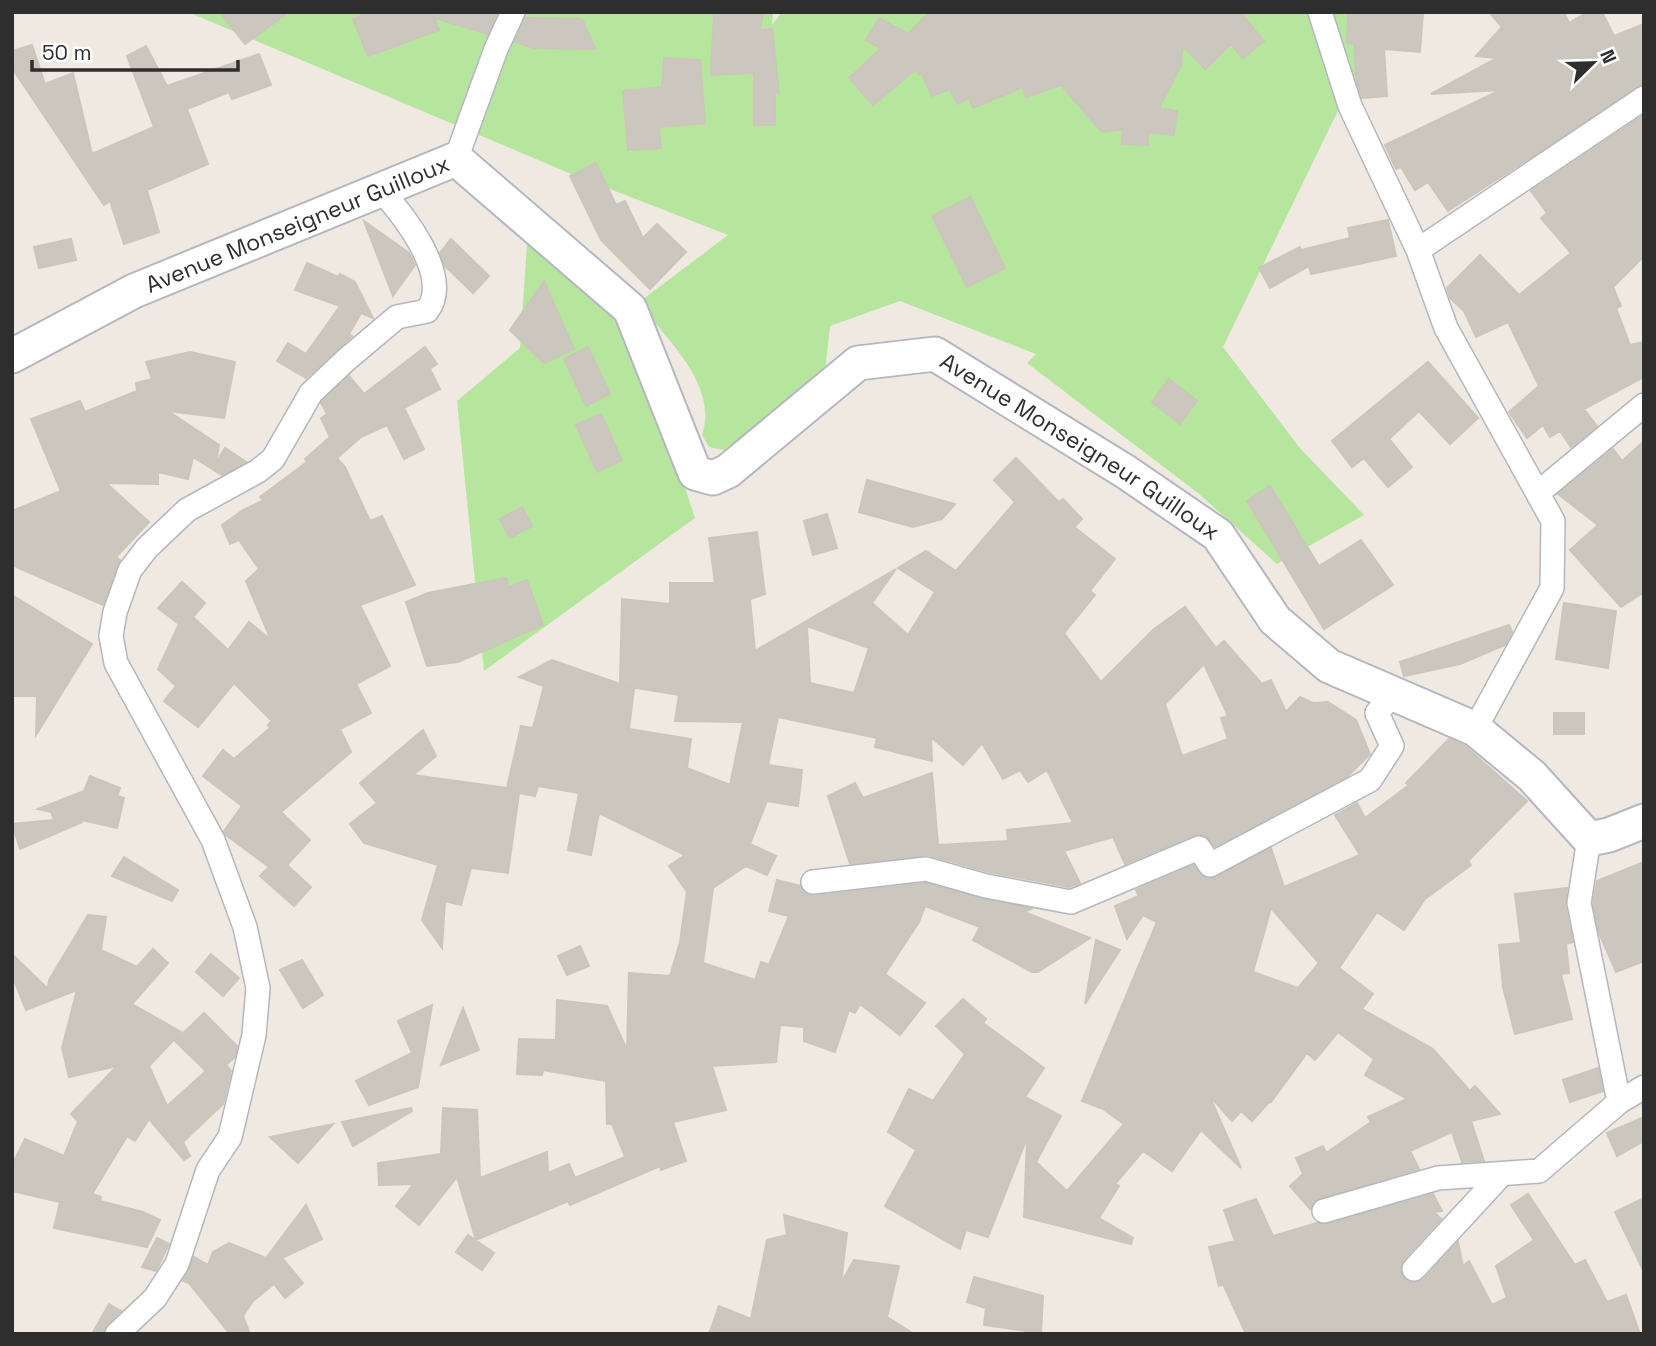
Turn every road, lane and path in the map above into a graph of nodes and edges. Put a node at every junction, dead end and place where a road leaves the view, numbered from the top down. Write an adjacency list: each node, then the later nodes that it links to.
1 (513, 12): 4 (street)
2 (1320, 12): 6 (street)
3 (1644, 98): 6 (street)
4 (456, 159): 5 (street, Avenue Monseigneur Guilloux); 10 (street, Avenue Monseigneur Guilloux)
5 (381, 190): 7 (street, Avenue Monseigneur Guilloux); 20 (street)
6 (1418, 250): 9 (street)
7 (12, 356)
8 (1644, 405): 9 (street)
9 (1539, 492): 11 (street)
10 (1394, 692): 11 (street, Avenue Monseigneur Guilloux); 14 (street)
11 (1475, 729): 13 (street, Avenue Monseigneur Guilloux)
12 (1644, 821): 13 (street)
13 (1589, 839): 16 (street)
14 (813, 882)
15 (1644, 1087): 16 (street)
16 (1619, 1102): 17 (street)
17 (1501, 1175): 18 (street); 19 (street)
18 (1324, 1211)
19 (1414, 1269)
20 (117, 1334)

